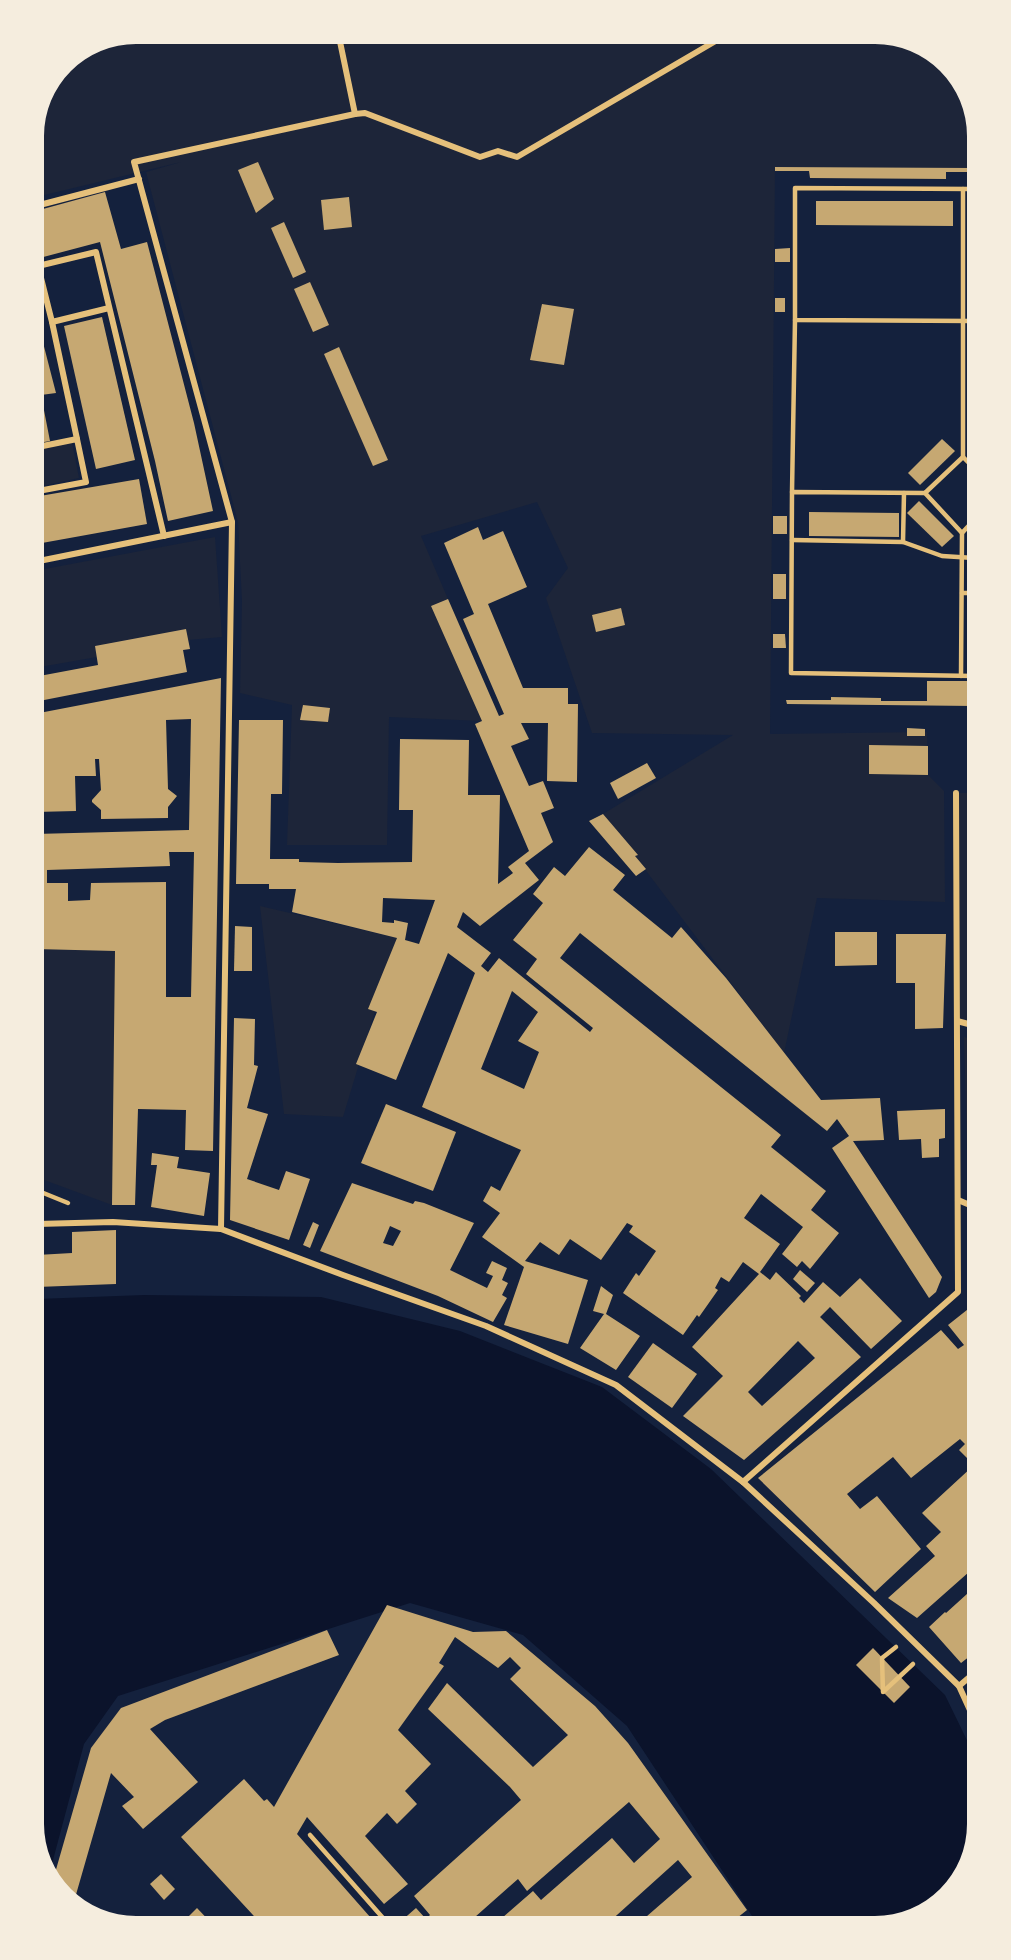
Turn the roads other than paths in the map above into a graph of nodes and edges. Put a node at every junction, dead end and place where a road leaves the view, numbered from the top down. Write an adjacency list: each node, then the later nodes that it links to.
1 (340, 44): 3 (street)
2 (710, 44): 3 (street)
3 (355, 114): 4 (street)
4 (139, 179): 5 (street); 13 (street)
5 (44, 204)
6 (44, 265): 8 (street)
7 (44, 296): 9 (street)
8 (109, 308): 9 (street); 14 (street)
9 (52, 322): 10 (street)
10 (78, 439): 11 (street); 12 (street)
11 (44, 446)
12 (44, 490)
13 (232, 522): 14 (street); 22 (street)
14 (164, 536): 15 (street)
15 (44, 559)
16 (956, 793): 17 (street)
17 (957, 1021): 18 (street); 19 (street)
18 (967, 1024)
19 (958, 1200): 20 (street); 23 (street)
20 (967, 1204)
21 (44, 1224): 22 (street)
22 (221, 1228): 23 (street)
23 (743, 1482): 25 (street)
24 (967, 1680): 25 (street)
25 (960, 1686): 26 (street)
26 (967, 1702)

